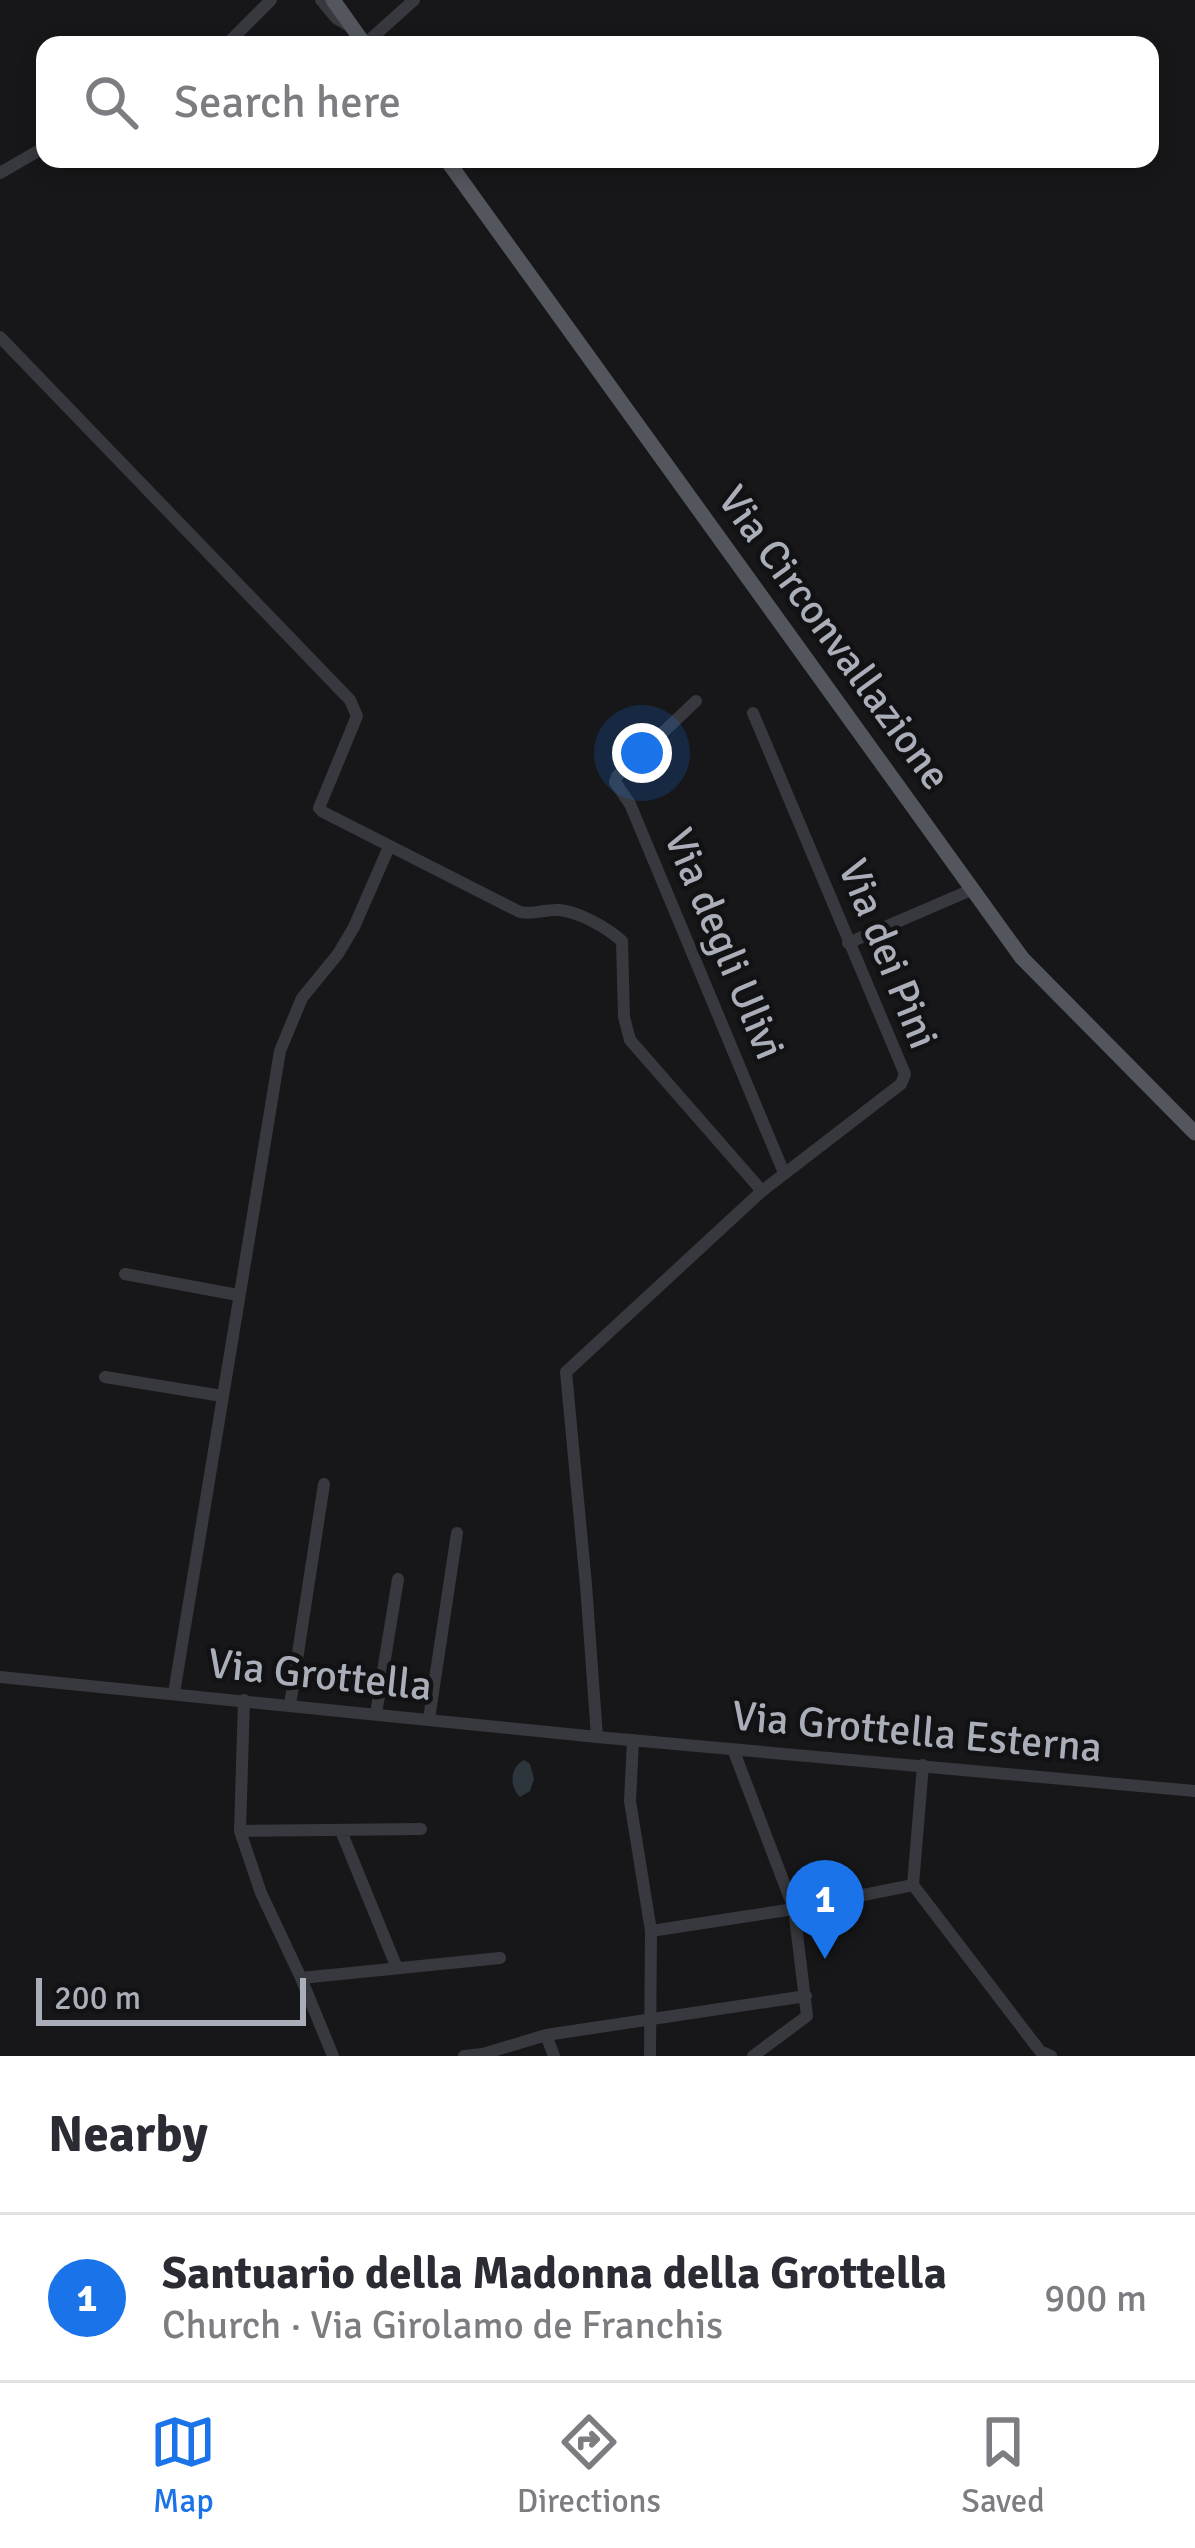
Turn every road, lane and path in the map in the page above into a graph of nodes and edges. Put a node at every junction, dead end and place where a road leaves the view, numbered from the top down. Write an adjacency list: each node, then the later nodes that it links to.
1 (271, 0): 6 (street)
2 (321, 0): 5 (street)
3 (333, 0): 5 (main road)
4 (414, 0): 8 (street)
5 (354, 29): 7 (main road)
6 (235, 36)
7 (359, 36)
8 (375, 36)
9 (36, 152): 11 (street)
10 (452, 168): 16 (main road, Via Circonvallazione)
11 (0, 172)
12 (0, 337): 15 (street)
13 (696, 701): 19 (street, Via degli Ulivi)
14 (753, 713): 17 (street, Via dei Pini)
15 (389, 847): 20 (street); 22 (street)
16 (971, 890): 17 (street); 18 (main road, Via Circonvallazione)
17 (848, 944): 19 (street, Via dei Pini)
18 (1195, 1133)
19 (784, 1173): 20 (street)
20 (762, 1190): 34 (street)
21 (125, 1274): 22 (street)
22 (238, 1294): 24 (street)
23 (105, 1377): 24 (street)
24 (222, 1396): 29 (street)
25 (324, 1484): 31 (street)
26 (457, 1532): 33 (street)
27 (398, 1579): 32 (street)
28 (0, 1676): 29 (street, Via Grottella)
29 (174, 1693): 30 (street, Via Grottella)
30 (244, 1700): 31 (street, Via Grottella); 40 (street)
31 (290, 1705): 32 (street, Via Grottella)
32 (376, 1714): 33 (street, Via Grottella)
33 (429, 1719): 34 (street, Via Grottella)
34 (597, 1737): 35 (street, Via Grottella)
35 (632, 1740): 36 (street, Via Grottella Esterna); 44 (street)
36 (733, 1749): 37 (street, Via Grottella Esterna); 43 (street)
37 (922, 1766): 38 (street, Via Grottella Esterna); 42 (street)
38 (1195, 1791)
39 (421, 1828): 41 (street)
40 (240, 1831): 41 (street); 47 (street)
41 (341, 1831): 46 (street)
42 (913, 1885): 43 (street); 56 (street)
43 (794, 1910): 44 (street); 48 (street)
44 (651, 1931): 49 (street)
45 (500, 1958): 46 (street)
46 (397, 1968): 47 (street)
47 (301, 1978): 51 (street)
48 (806, 1996): 49 (street); 55 (street)
49 (650, 2018): 50 (street); 54 (street)
50 (546, 2035): 52 (street); 53 (street)
51 (333, 2056)
52 (464, 2056)
53 (554, 2056)
54 (650, 2056)
55 (753, 2056)
56 (1051, 2056)

